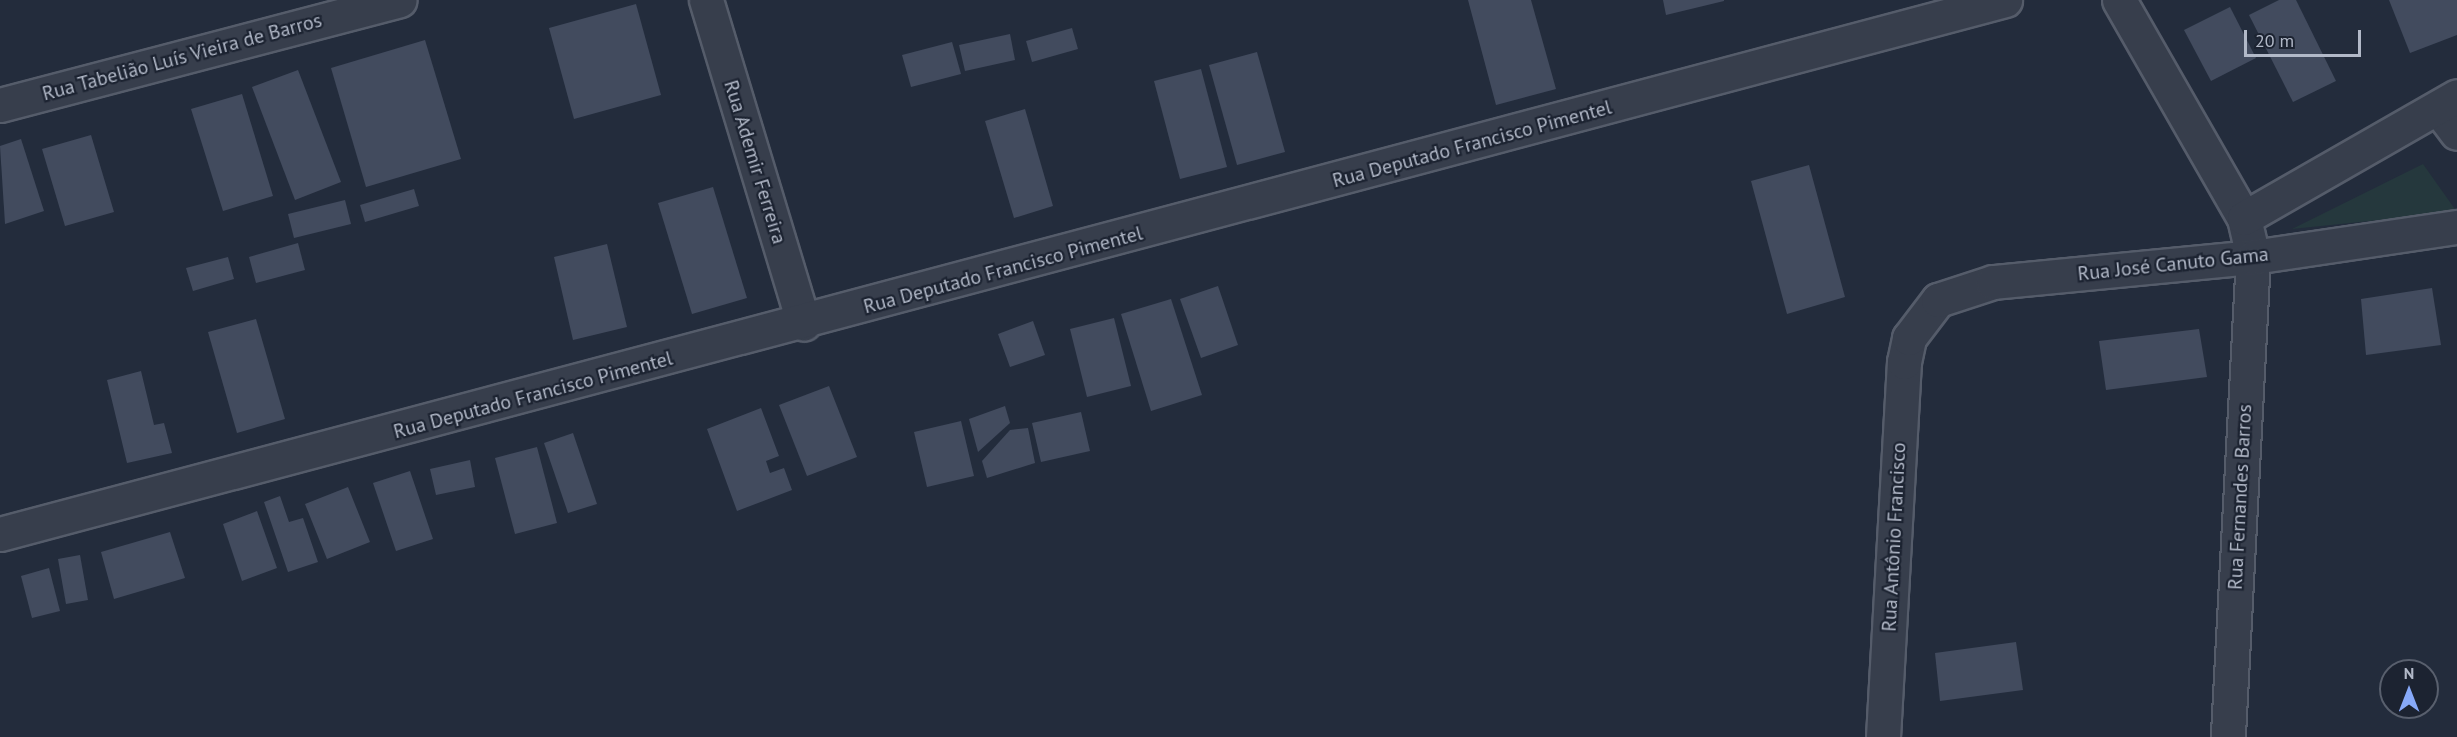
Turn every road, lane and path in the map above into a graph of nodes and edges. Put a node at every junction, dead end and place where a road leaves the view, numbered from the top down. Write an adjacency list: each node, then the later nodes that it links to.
1 (399, 0): 6 (street, Rua Tabelião Luís Vieira de Barros)
2 (706, 0): 11 (street, Rua Ademir Ferreira)
3 (2005, 0): 11 (street, Rua Deputado Francisco Pimentel)
4 (2119, 0): 8 (street, Rua Fernandes Barros)
5 (2447, 102): 7 (street); 8 (street, Rua José Canuto Gama)
6 (0, 105)
7 (2457, 133)
8 (2244, 218): 10 (street, Rua Fernandes Barros)
9 (2457, 227): 10 (street, Rua José Canuto Gama)
10 (2253, 257): 12 (street, Rua José Canuto Gama); 15 (street, Rua Fernandes Barros)
11 (804, 324): 13 (street, Rua Deputado Francisco Pimentel)
12 (1909, 338): 14 (street, Rua Antônio Francisco)
13 (0, 534)
14 (1883, 737)
15 (2228, 737)

